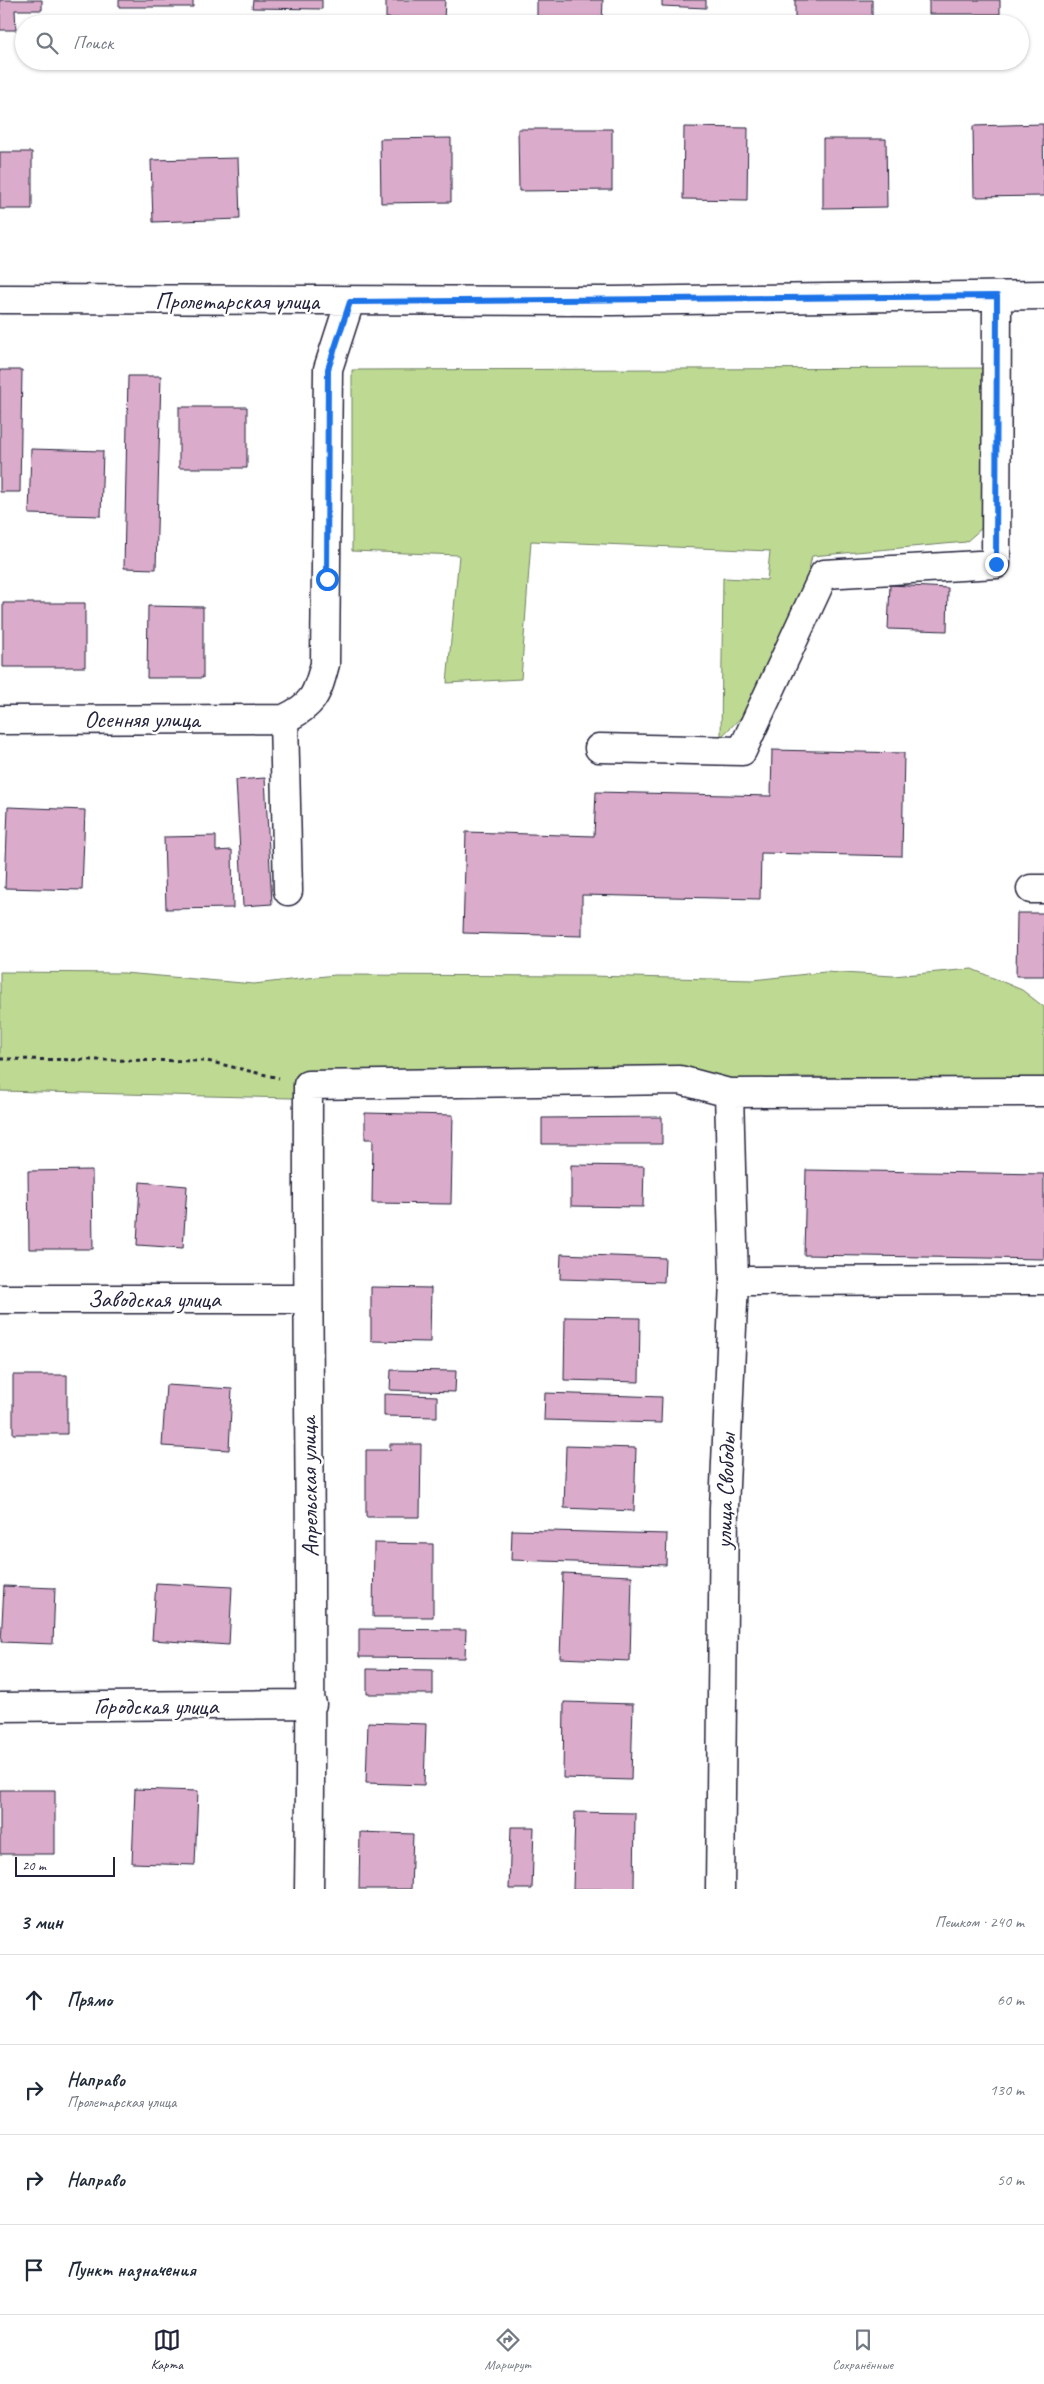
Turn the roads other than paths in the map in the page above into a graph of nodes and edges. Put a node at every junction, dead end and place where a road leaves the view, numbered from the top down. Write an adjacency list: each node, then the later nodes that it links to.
1 (1044, 295): 2 (street, Пролетарская улица)
2 (997, 296): 4 (street, Пролетарская улица); 7 (street)
3 (0, 299): 4 (street, Пролетарская улица)
4 (350, 302): 5 (street)
5 (284, 719): 6 (street, Осенняя улица); 8 (street)
6 (0, 720)
7 (599, 748)
8 (288, 891)
9 (1044, 1092): 10 (street)
10 (729, 1093): 12 (street, улица Свободы); 14 (street, Апрельская улица)
11 (1044, 1280): 12 (street)
12 (734, 1281): 18 (street, улица Свободы)
13 (0, 1299): 14 (street, Заводская улица)
14 (308, 1299): 15 (street, Апрельская улица)
15 (312, 1704): 16 (street, Городская улица); 17 (street, Апрельская улица)
16 (0, 1707)
17 (309, 1889)
18 (720, 1889)

